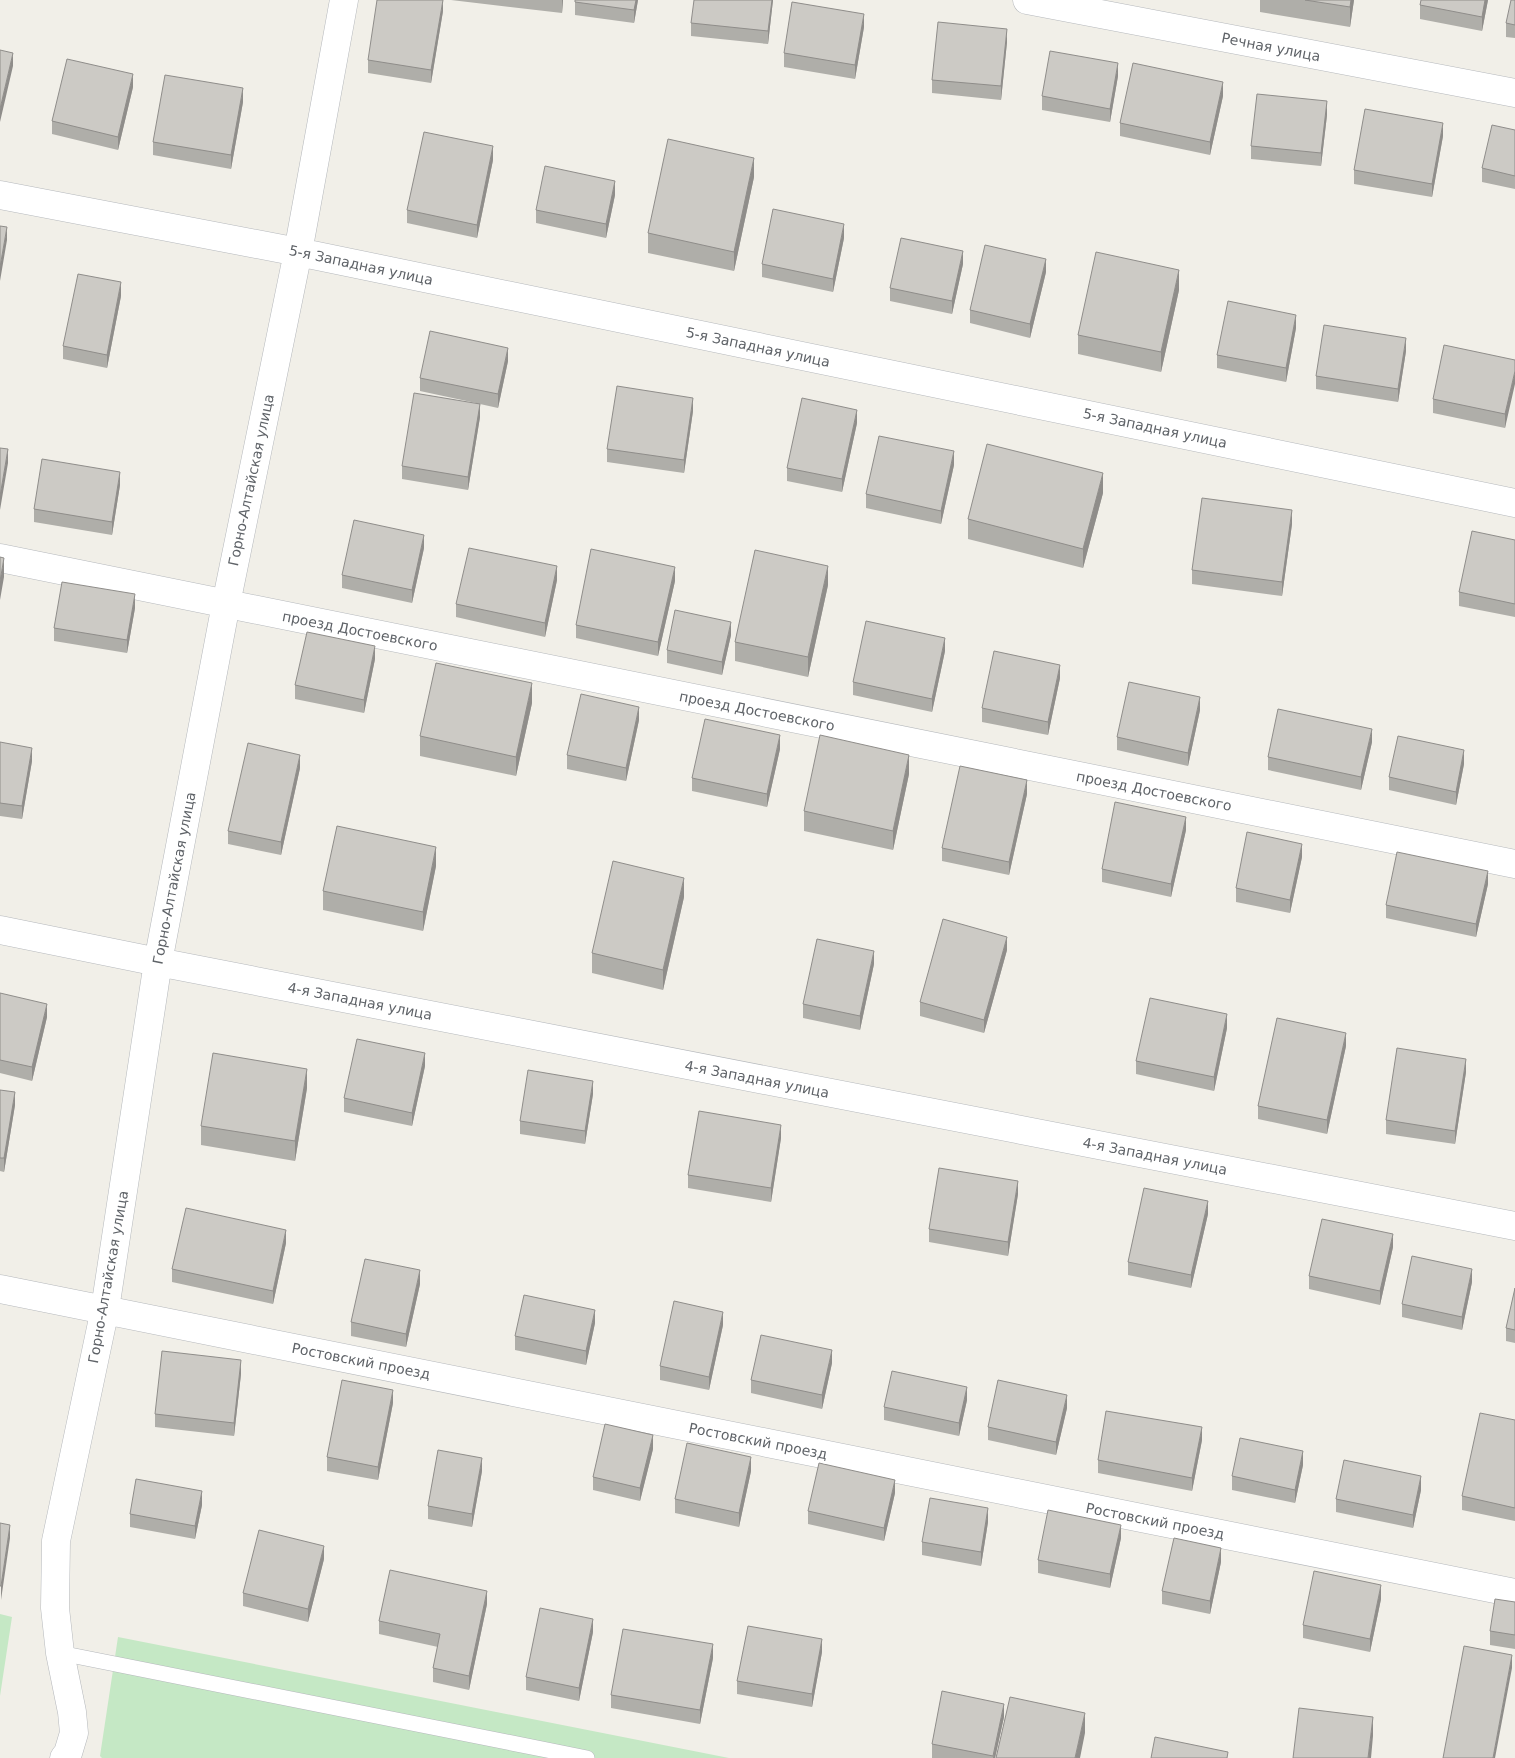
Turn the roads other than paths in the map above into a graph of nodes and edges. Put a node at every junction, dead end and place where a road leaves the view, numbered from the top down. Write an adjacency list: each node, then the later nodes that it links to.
1 (344, 0): 5 (street, Горно-Алтайская улица)
2 (1027, 0): 3 (street, Речная улица)
3 (1515, 93)
4 (0, 195): 5 (street, 5-я Западная улица)
5 (298, 252): 6 (street, 5-я Западная улица); 8 (street, Горно-Алтайская улица)
6 (1515, 502)
7 (0, 558): 8 (street, проезд Достоевского)
8 (226, 604): 9 (street, проезд Достоевского); 11 (street, Горно-Алтайская улица)
9 (1515, 864)
10 (0, 930): 11 (street, 4-я Западная улица)
11 (158, 962): 12 (street, 4-я Западная улица); 14 (street, Горно-Алтайская улица)
12 (1515, 1226)
13 (0, 1289): 14 (street, Ростовский проезд)
14 (105, 1309): 15 (street, Ростовский проезд); 16 (street, Горно-Алтайская улица)
15 (1515, 1593)
16 (60, 1653): 17 (street, Горно-Алтайская улица); 18 (lane)
17 (64, 1758)
18 (587, 1758)

